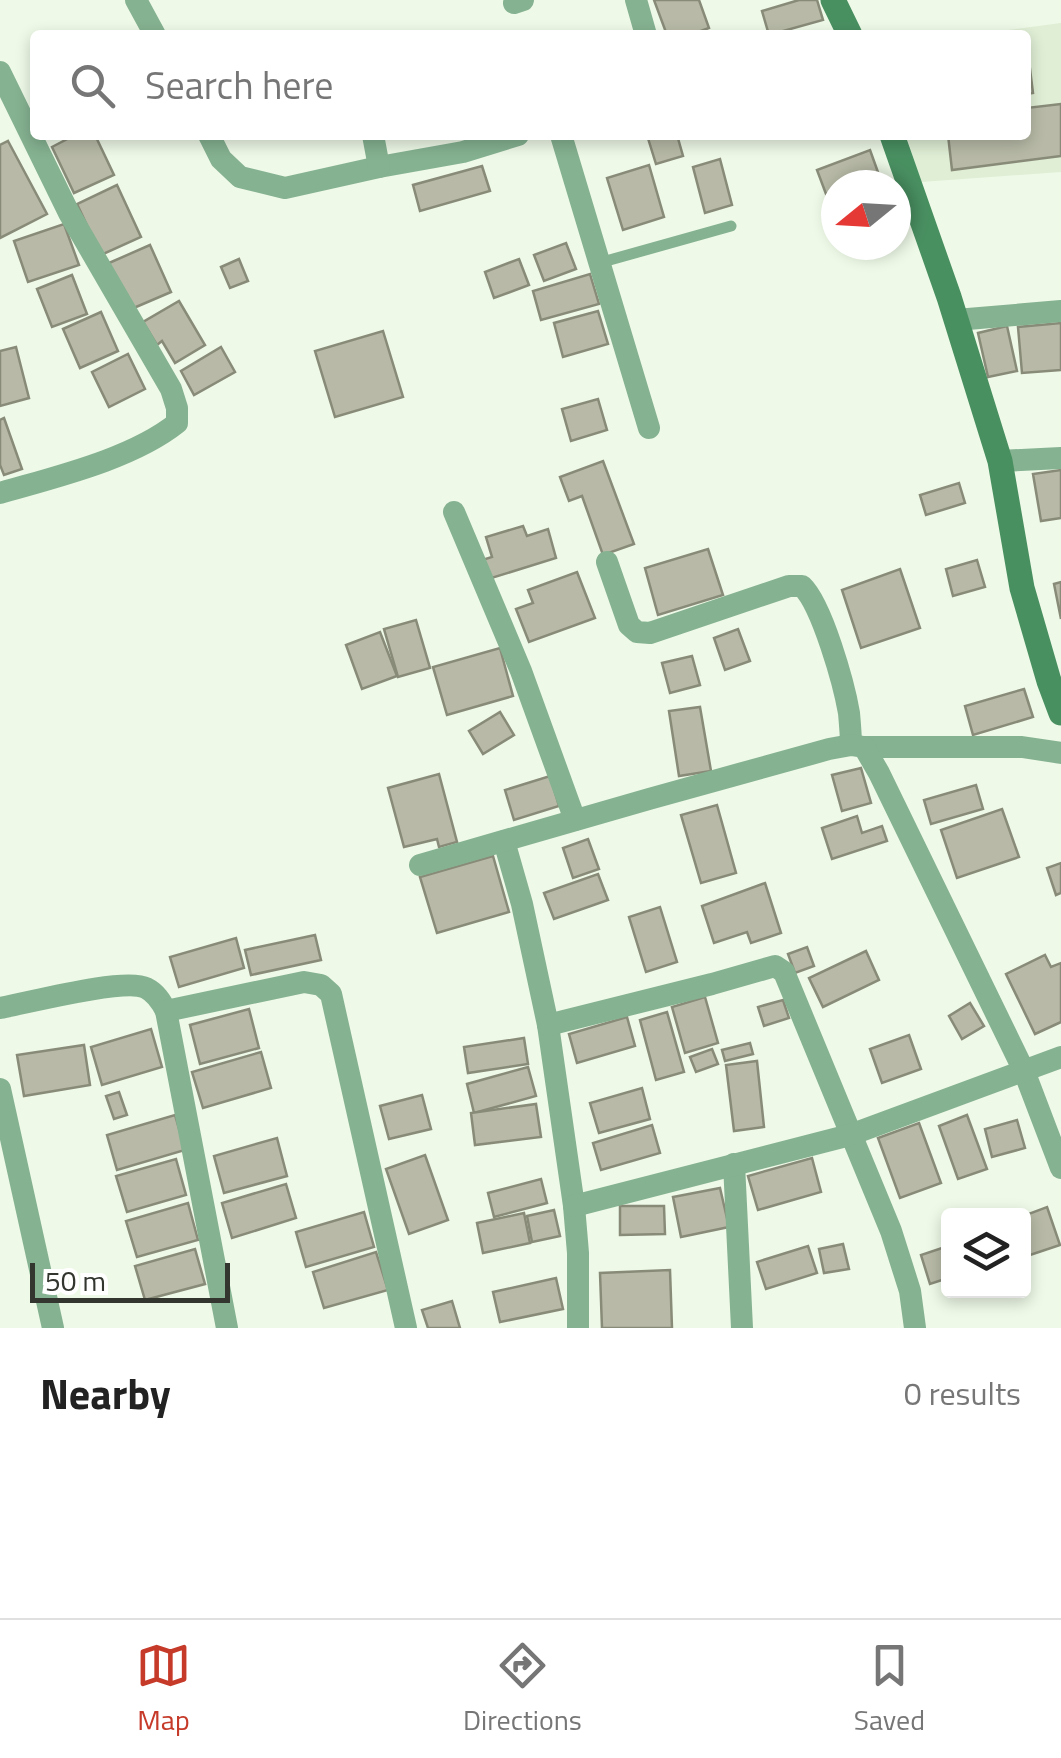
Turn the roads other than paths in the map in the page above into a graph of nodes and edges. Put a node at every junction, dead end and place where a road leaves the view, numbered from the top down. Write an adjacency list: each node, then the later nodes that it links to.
1 (136, 0): 4 (street)
2 (636, 0): 5 (street)
3 (834, 0): 6 (street)
4 (152, 30)
5 (645, 30)
6 (848, 30)
7 (0, 72): 8 (street)
8 (30, 133)
9 (34, 140): 23 (street)
10 (211, 140): 15 (street)
11 (374, 140): 15 (street)
12 (502, 140): 15 (street)
13 (562, 140): 17 (street)
14 (894, 140): 19 (street)
15 (378, 167)
16 (731, 226): 17 (lane)
17 (599, 263): 20 (street)
18 (1061, 311): 19 (street)
19 (956, 320): 22 (street)
20 (649, 428)
21 (1061, 458): 22 (street)
22 (1000, 461): 26 (street)
23 (0, 494)
24 (454, 512): 29 (street)
25 (607, 562): 27 (street)
26 (1061, 713)
27 (858, 746): 28 (street); 29 (street); 36 (street)
28 (1061, 754)
29 (575, 820): 30 (street)
30 (504, 841): 31 (street); 34 (street)
31 (420, 865)
32 (0, 1008): 33 (street)
33 (166, 1011): 43 (street); 44 (street)
34 (548, 1024): 38 (street); 41 (street)
35 (1061, 1057): 36 (street)
36 (1024, 1071): 38 (street); 40 (street)
37 (0, 1090): 42 (street)
38 (850, 1135): 39 (street); 47 (street)
39 (734, 1164): 41 (street); 46 (street)
40 (1061, 1168)
41 (574, 1206): 45 (street)
42 (53, 1328)
43 (227, 1328)
44 (406, 1328)
45 (578, 1328)
46 (742, 1328)
47 (915, 1328)

